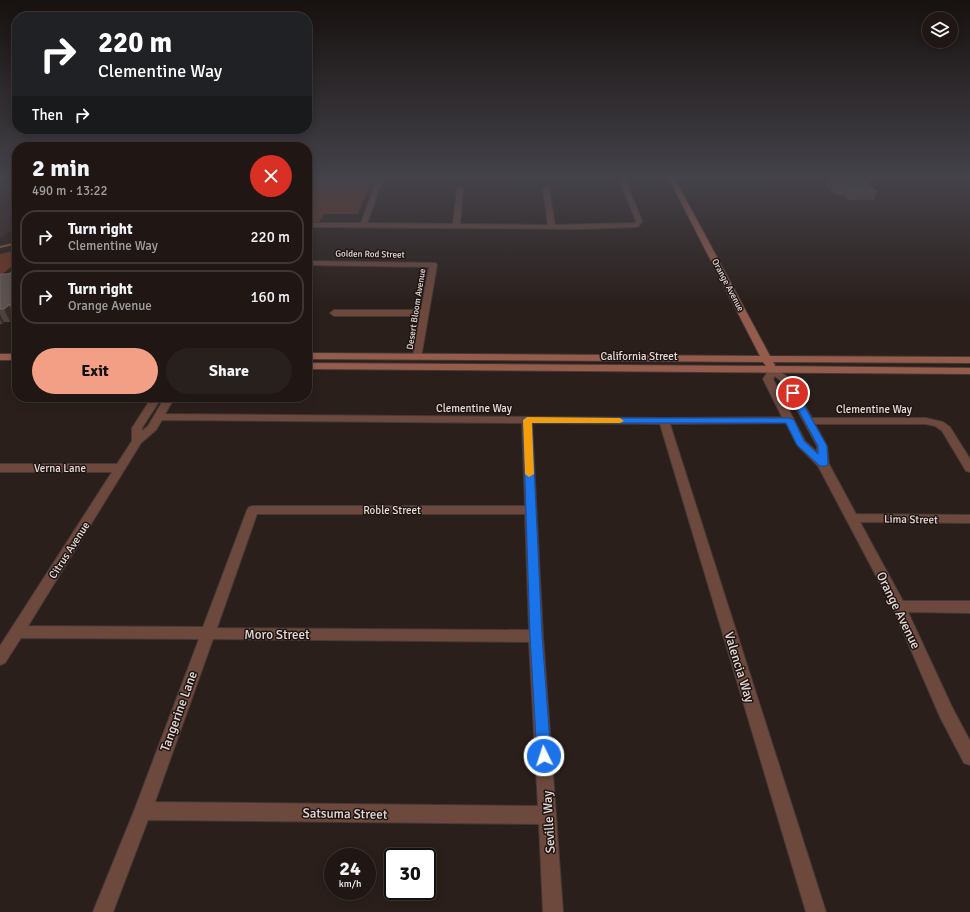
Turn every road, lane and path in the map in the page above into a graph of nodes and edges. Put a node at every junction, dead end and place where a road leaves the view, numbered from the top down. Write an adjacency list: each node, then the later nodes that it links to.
1 (365, 222): 7 (street)
2 (456, 222): 8 (street)
3 (551, 222): 9 (street)
4 (640, 222): 9 (street)
5 (694, 222): 21 (main road, Orange Avenue)
6 (312, 226): 7 (street)
7 (363, 226): 8 (street)
8 (456, 226): 9 (street)
9 (552, 226)
10 (312, 263): 11 (street, Golden Rod Street)
11 (433, 265): 13 (street, Desert Bloom Avenue)
12 (334, 313): 13 (street)
13 (425, 314): 15 (street, Desert Bloom Avenue)
14 (312, 356): 15 (main road, California Street)
15 (418, 356): 21 (main road, California Street)
16 (0, 357): 17 (main road)
17 (12, 357)
18 (970, 360): 21 (main road, California Street)
19 (0, 364): 20 (main road)
20 (12, 364)
21 (770, 365): 22 (main road, California Street); 23 (main road, California Street); 28 (street, Orange Avenue); 30 (street, Orange Avenue)
22 (312, 366)
23 (970, 371)
24 (154, 402): 31 (street, Citrus Avenue)
25 (167, 402): 26 (street, Citrus Avenue)
26 (158, 417): 27 (street, Clementine Way); 31 (street, Citrus Avenue)
27 (527, 420): 29 (street, Clementine Way); 37 (street, Seville Way)
28 (789, 420): 29 (street, Clementine Way); 32 (street, Orange Avenue)
29 (664, 421): 51 (street, Valencia Way)
30 (809, 421): 32 (street, Orange Avenue); 35 (street, Clementine Way)
31 (137, 441): 34 (street, Citrus Avenue)
32 (823, 464): 38 (street, Orange Avenue)
33 (0, 468): 34 (street, Verna Lane)
34 (121, 468): 42 (street, Citrus Avenue)
35 (970, 468)
36 (253, 510): 37 (street, Roble Street); 43 (street, Tangerine Lane)
37 (531, 510): 44 (street, Seville Way)
38 (851, 518): 39 (street, Lima Street); 40 (street, Orange Avenue)
39 (970, 519)
40 (899, 606): 41 (street); 46 (street, Orange Avenue)
41 (970, 606)
42 (17, 632): 43 (street, Moro Street); 45 (street, Citrus Avenue)
43 (206, 634): 44 (street, Moro Street); 47 (street, Tangerine Lane)
44 (536, 636): 48 (street, Seville Way)
45 (0, 659)
46 (970, 757)
47 (143, 811): 48 (street, Satsuma Street); 49 (street, Tangerine Lane)
48 (548, 816): 50 (street, Seville Way)
49 (104, 912)
50 (553, 912)
51 (816, 912)

